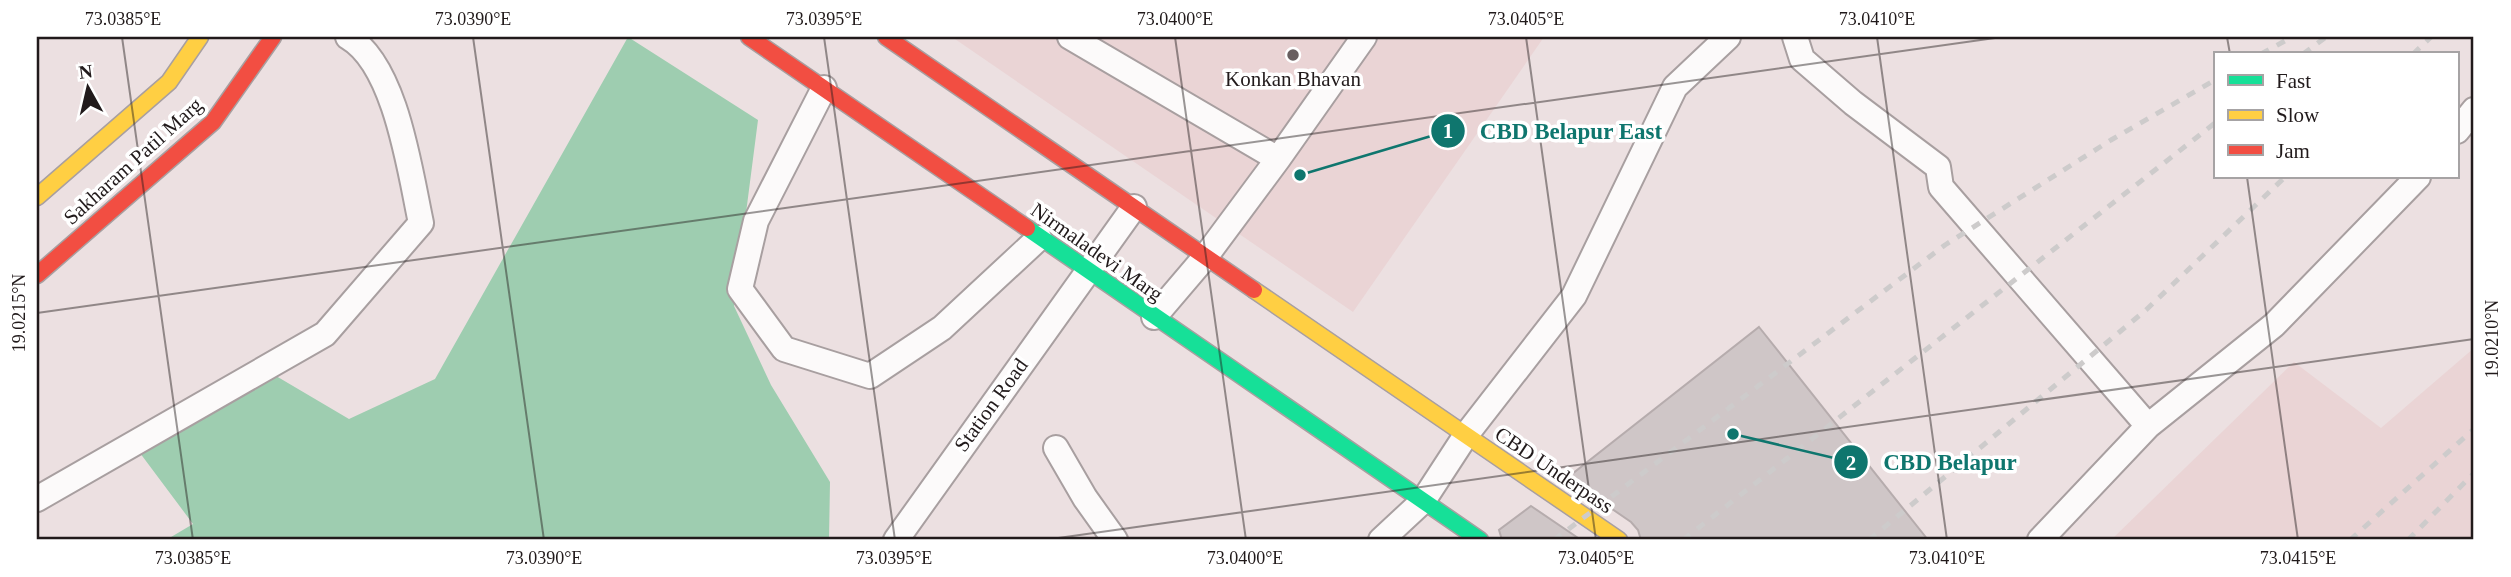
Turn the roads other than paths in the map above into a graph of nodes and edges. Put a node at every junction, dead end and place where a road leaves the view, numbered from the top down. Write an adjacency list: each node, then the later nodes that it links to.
1 (200, 37): 15 (main road, Sakharam Patil Marg)
2 (273, 37): 20 (main road, Sakharam Patil Marg)
3 (348, 37): 25 (lane)
4 (749, 37): 10 (main road, Nirmaladevi Marg)
5 (886, 37): 16 (main road)
6 (1070, 37): 13 (lane)
7 (1364, 37): 13 (lane)
8 (1728, 37): 23 (lane)
9 (1795, 37): 22 (lane)
10 (824, 88): 17 (main road, Nirmaladevi Marg); 17 (lane)
11 (2474, 110): 12 (lane)
12 (2458, 130)
13 (1278, 159): 18 (lane)
14 (2417, 178): 22 (lane)
15 (37, 197)
16 (1134, 207): 18 (main road); 19 (lane, Station Road)
17 (1039, 238): 19 (main road, Nirmaladevi Marg)
18 (1206, 256): 21 (lane); 23 (main road)
19 (1088, 271): 21 (main road, Nirmaladevi Marg); 27 (lane, Station Road)
20 (37, 275)
21 (1154, 317): 26 (main road, Nirmaladevi Marg)
22 (2148, 426): 32 (lane)
23 (1466, 435): 26 (lane); 31 (main road, CBD Underpass)
24 (1056, 448): 28 (lane)
25 (37, 499)
26 (1423, 501): 29 (lane); 30 (main road)
27 (897, 540)
28 (1115, 540)
29 (1381, 540)
30 (1479, 540)
31 (1619, 540)
32 (2040, 540)

